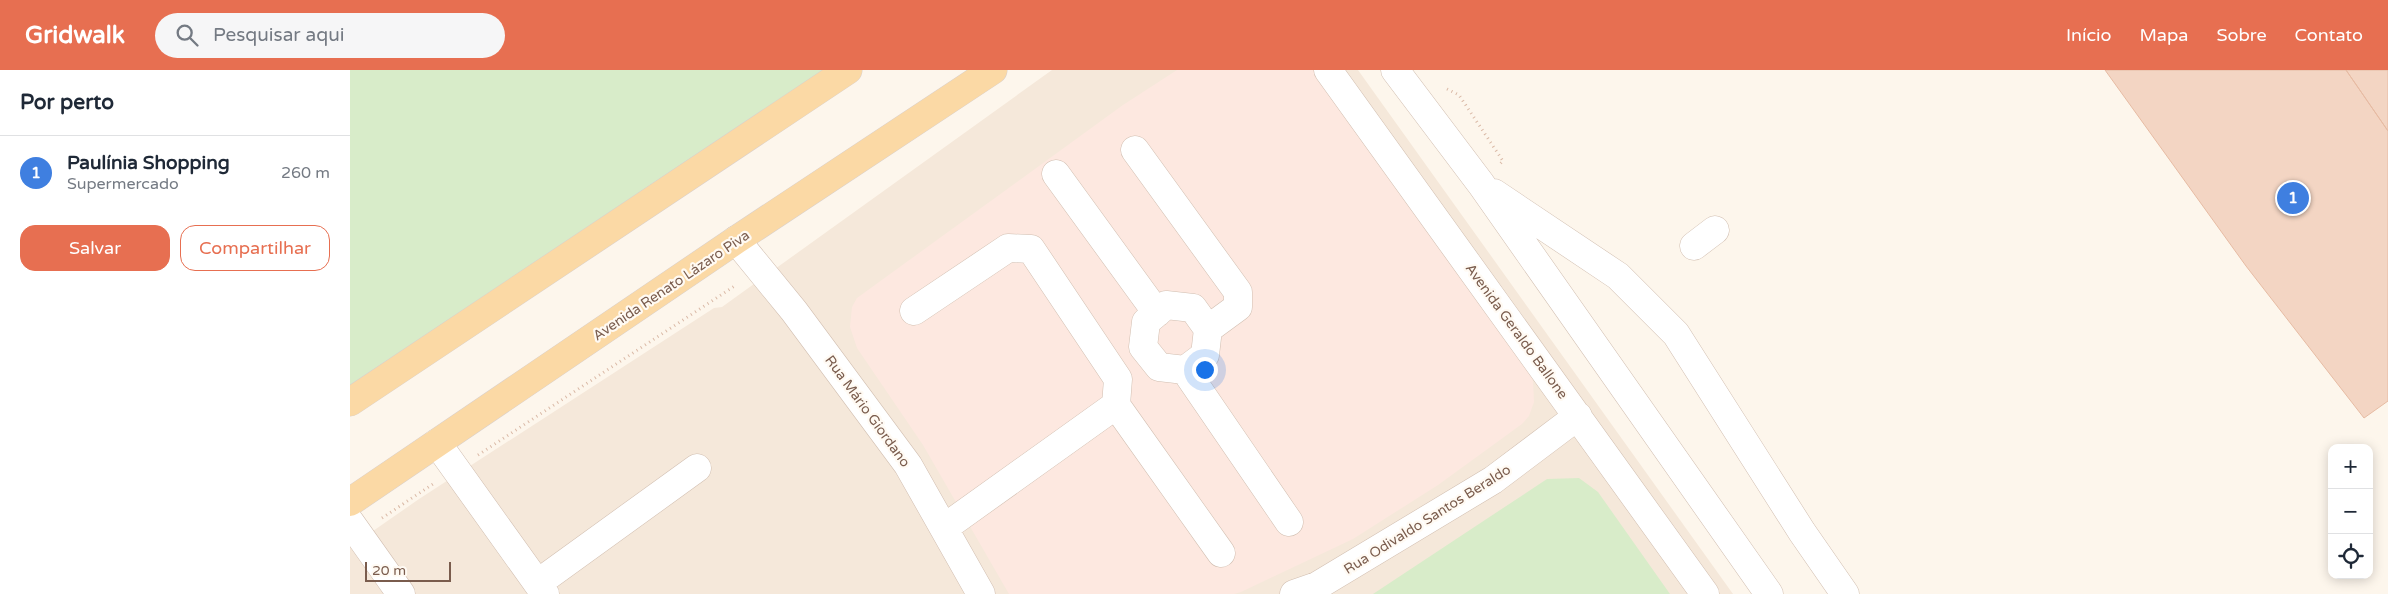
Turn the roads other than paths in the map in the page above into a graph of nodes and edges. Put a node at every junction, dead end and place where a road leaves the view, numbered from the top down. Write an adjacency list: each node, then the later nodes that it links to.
1 (848, 70): 15 (main road)
2 (993, 70): 8 (main road, Avenida Renato Lázaro Piva)
3 (1328, 70): 16 (street, Avenida Geraldo Ballone)
4 (1395, 70): 7 (street)
5 (1135, 150): 11 (street)
6 (1056, 174): 10 (street)
7 (1481, 184): 29 (street); 30 (street)
8 (736, 240): 17 (main road, Avenida Renato Lázaro Piva); 22 (street, Rua Mário Giordano)
9 (914, 311): 14 (street)
10 (1157, 313): 11 (street); 12 (street)
11 (1208, 329): 13 (street)
12 (1150, 357): 13 (street); 14 (street)
13 (1184, 370): 20 (street)
14 (1117, 392): 22 (street); 23 (street)
15 (350, 402)
16 (1578, 416): 27 (street, Rua Odivaldo Santos Beraldo); 28 (street, Avenida Geraldo Ballone)
17 (437, 443): 19 (main road, Avenida Renato Lázaro Piva); 24 (street)
18 (697, 468): 24 (street)
19 (350, 502)
20 (1289, 522)
21 (354, 528): 25 (street)
22 (944, 528): 26 (street, Rua Mário Giordano)
23 (1222, 553)
24 (541, 589)
25 (401, 594)
26 (981, 594)
27 (1294, 594)
28 (1704, 594)
29 (1769, 594)
30 (1845, 594)

